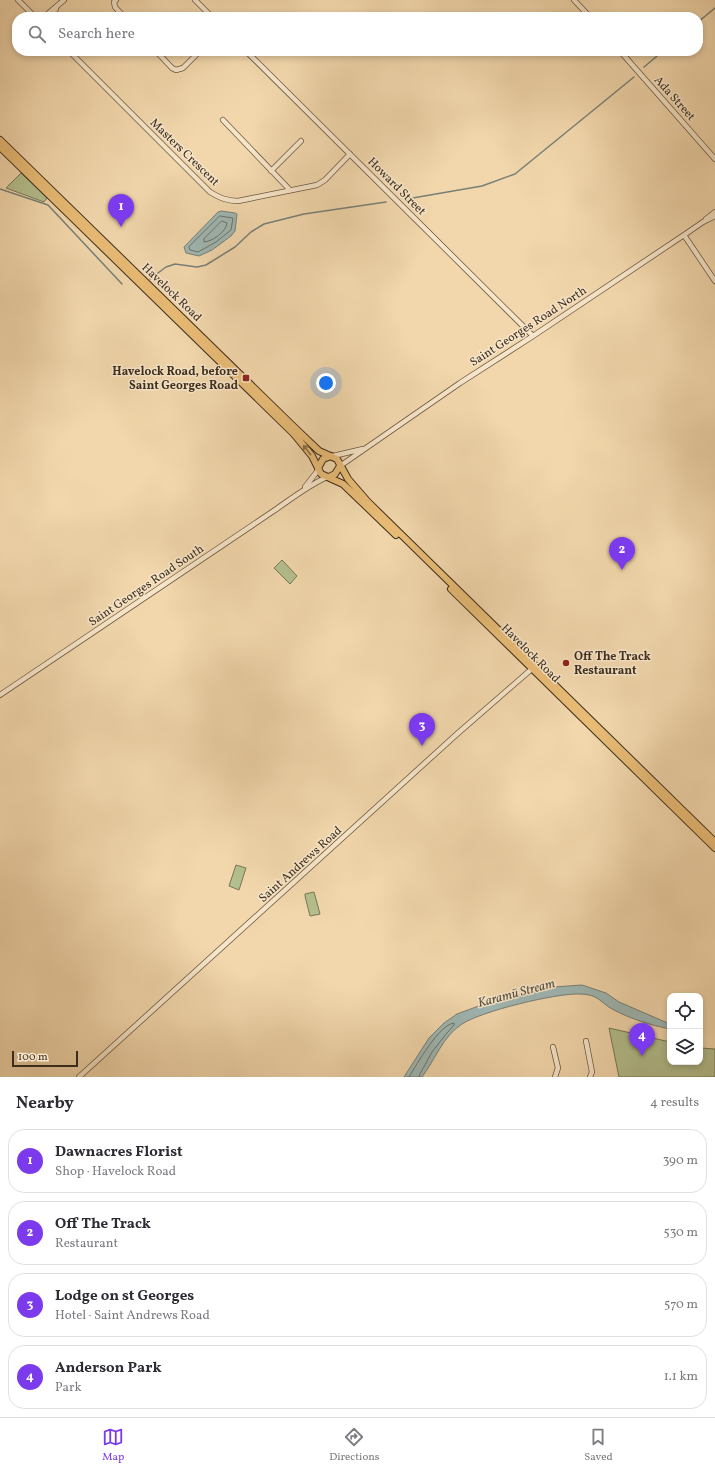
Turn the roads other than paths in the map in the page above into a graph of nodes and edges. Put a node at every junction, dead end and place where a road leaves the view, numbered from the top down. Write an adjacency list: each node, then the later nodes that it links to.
1 (18, 0): 7 (street)
2 (64, 0): 6 (street)
3 (116, 0): 10 (street)
4 (195, 0): 11 (street)
5 (574, 0): 12 (street)
6 (56, 8): 8 (street); 9 (street)
7 (30, 12)
8 (51, 12)
9 (55, 12)
10 (120, 12)
11 (207, 12)
12 (585, 12)
13 (74, 56): 25 (street, Masters Crescent)
14 (161, 56): 15 (street)
15 (195, 56)
16 (251, 56): 22 (street, Howard Street)
17 (624, 56): 23 (street, Ada Street)
18 (223, 120): 24 (street)
19 (0, 140): 33 (main road, Havelock Road)
20 (301, 141): 24 (street)
21 (0, 147): 35 (main road, Havelock Road, one-way to 21)
22 (350, 154): 25 (street, Masters Crescent); 31 (street, Howard Street)
23 (715, 159)
24 (271, 171): 25 (street)
25 (290, 190)
26 (715, 212): 28 (street, Saint Georges Road North)
27 (715, 216): 28 (street, Saint Georges Road North)
28 (703, 222): 29 (street, Saint Georges Road North)
29 (684, 234): 30 (street); 31 (street, Saint Georges Road North)
30 (715, 281)
31 (533, 336): 32 (street, Saint Georges Road North)
32 (364, 448): 33 (street, Saint Georges Road North); 34 (street, Saint Georges Road North)
33 (332, 456): 34 (main road); 35 (main road)
34 (340, 466): 36 (main road); 38 (main road, Havelock Road)
35 (318, 468): 36 (main road); 37 (street, Saint Georges Road South)
36 (328, 477): 37 (street, Saint Georges Road South); 38 (main road, Havelock Road)
37 (302, 490): 39 (street, Saint Georges Road South)
38 (534, 668): 40 (main road, Havelock Road); 41 (main road, Havelock Road); 44 (street, Saint Andrews Road)
39 (0, 695)
40 (715, 842)
41 (715, 848)
42 (586, 1041): 46 (street)
43 (553, 1047): 45 (street)
44 (79, 1077)
45 (555, 1077)
46 (590, 1077)

